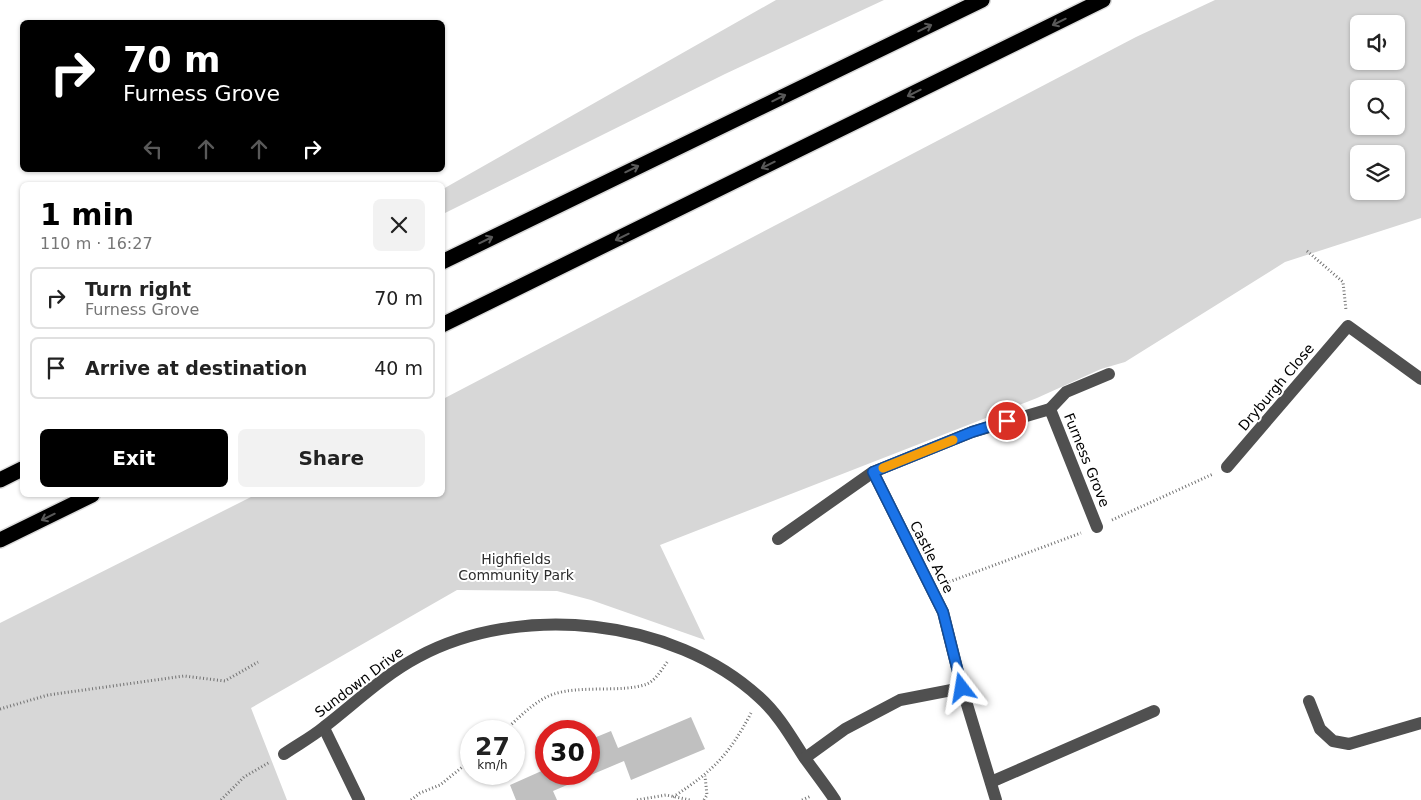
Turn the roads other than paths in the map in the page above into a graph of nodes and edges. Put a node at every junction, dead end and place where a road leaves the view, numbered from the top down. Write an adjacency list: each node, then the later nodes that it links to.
1 (982, 0): 3 (highway, one-way to 1)
2 (1103, 0): 4 (highway, one-way to 4)
3 (445, 261)
4 (445, 323)
5 (1109, 374): 7 (street)
6 (1421, 379): 8 (street, Dryburgh Close)
7 (1050, 409): 10 (street, Furness Grove); 13 (street, Furness Grove)
8 (1227, 467)
9 (20, 470): 11 (highway)
10 (873, 472): 14 (street, Furness Grove); 16 (street, Castle Acre)
11 (0, 480)
12 (88, 497): 15 (highway, one-way to 15)
13 (1097, 527)
14 (778, 539)
15 (0, 540)
16 (962, 688): 22 (street); 23 (street, Castle Acre)
17 (1309, 702): 19 (street)
18 (1154, 711): 23 (street)
19 (1421, 723)
20 (324, 728): 21 (street, Sundown Drive); 22 (street, Sundown Drive); 24 (street)
21 (284, 754)
22 (805, 758): 25 (street, Sundown Drive)
23 (990, 782): 26 (street, Castle Acre)
24 (359, 800)
25 (835, 800)
26 (996, 800)

